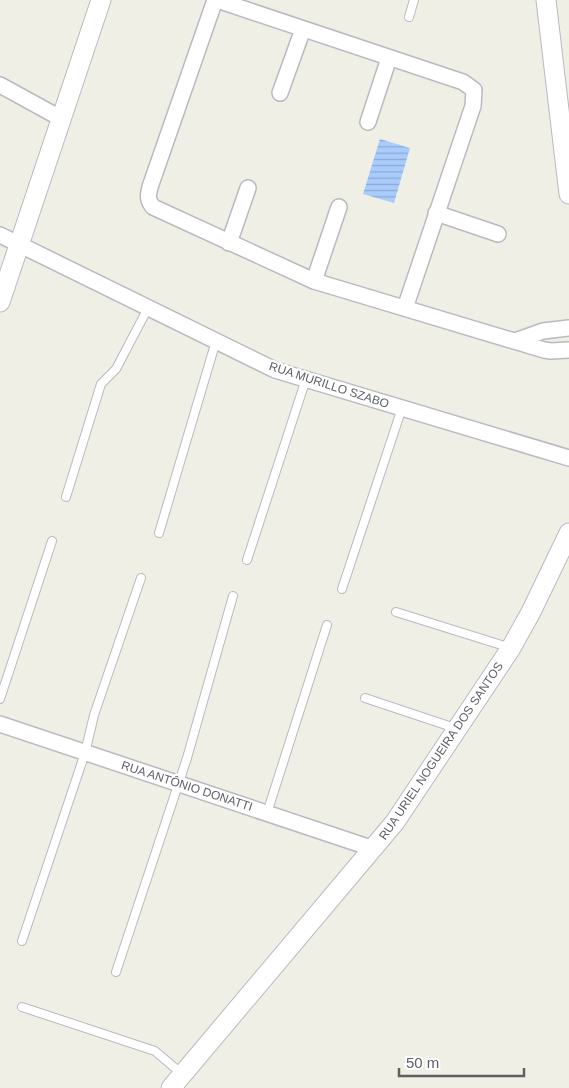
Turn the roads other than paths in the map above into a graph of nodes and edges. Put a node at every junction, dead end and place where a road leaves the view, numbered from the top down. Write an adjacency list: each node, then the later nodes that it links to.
1 (101, 0): 10 (street)
2 (216, 0): 6 (street); 18 (street)
3 (414, 0): 5 (lane)
4 (546, 0): 13 (street)
5 (409, 17)
6 (303, 29): 7 (street); 9 (street)
7 (389, 58): 11 (street); 15 (street)
8 (0, 85): 10 (street)
9 (280, 93)
10 (62, 119): 19 (street)
11 (368, 122)
12 (248, 188): 18 (street)
13 (569, 194)
14 (339, 207): 20 (street)
15 (436, 213): 16 (street); 23 (street)
16 (498, 234)
17 (0, 235): 19 (street, RUA MURILLO SZABO)
18 (229, 243): 20 (street)
19 (19, 246): 21 (street); 22 (street, RUA MURILLO SZABO)
20 (314, 281): 23 (street)
21 (0, 302)
22 (148, 308): 25 (street, RUA MURILLO SZABO); 31 (lane)
23 (405, 308): 26 (street)
24 (569, 328): 26 (street)
25 (216, 341): 28 (street, RUA MURILLO SZABO); 32 (lane)
26 (515, 341): 27 (street)
27 (569, 350)
28 (306, 380): 29 (street, RUA MURILLO SZABO); 35 (lane)
29 (402, 408): 30 (street, RUA MURILLO SZABO); 37 (lane)
30 (569, 458)
31 (66, 497)
32 (159, 533)
33 (569, 534): 41 (street, RUA URIEL NOGUEIRA DOS SANTOS)
34 (52, 541): 43 (lane)
35 (247, 560)
36 (141, 578): 46 (lane)
37 (342, 589)
38 (233, 596): 47 (lane)
39 (396, 612): 41 (lane)
40 (327, 625): 48 (lane)
41 (511, 648): 45 (street, RUA URIEL NOGUEIRA DOS SANTOS)
42 (365, 698): 45 (lane)
43 (0, 699)
44 (0, 724): 46 (street, RUA ANTÔNIO DONATTI)
45 (457, 729): 49 (street, RUA URIEL NOGUEIRA DOS SANTOS)
46 (85, 753): 47 (street, RUA ANTÔNIO DONATTI); 50 (lane)
47 (179, 784): 48 (street, RUA ANTÔNIO DONATTI); 51 (lane)
48 (267, 813): 49 (street, RUA ANTÔNIO DONATTI)
49 (374, 849): 53 (street, RUA URIEL NOGUEIRA DOS SANTOS)
50 (22, 941)
51 (116, 972)
52 (22, 1007): 53 (lane)
53 (177, 1081)

